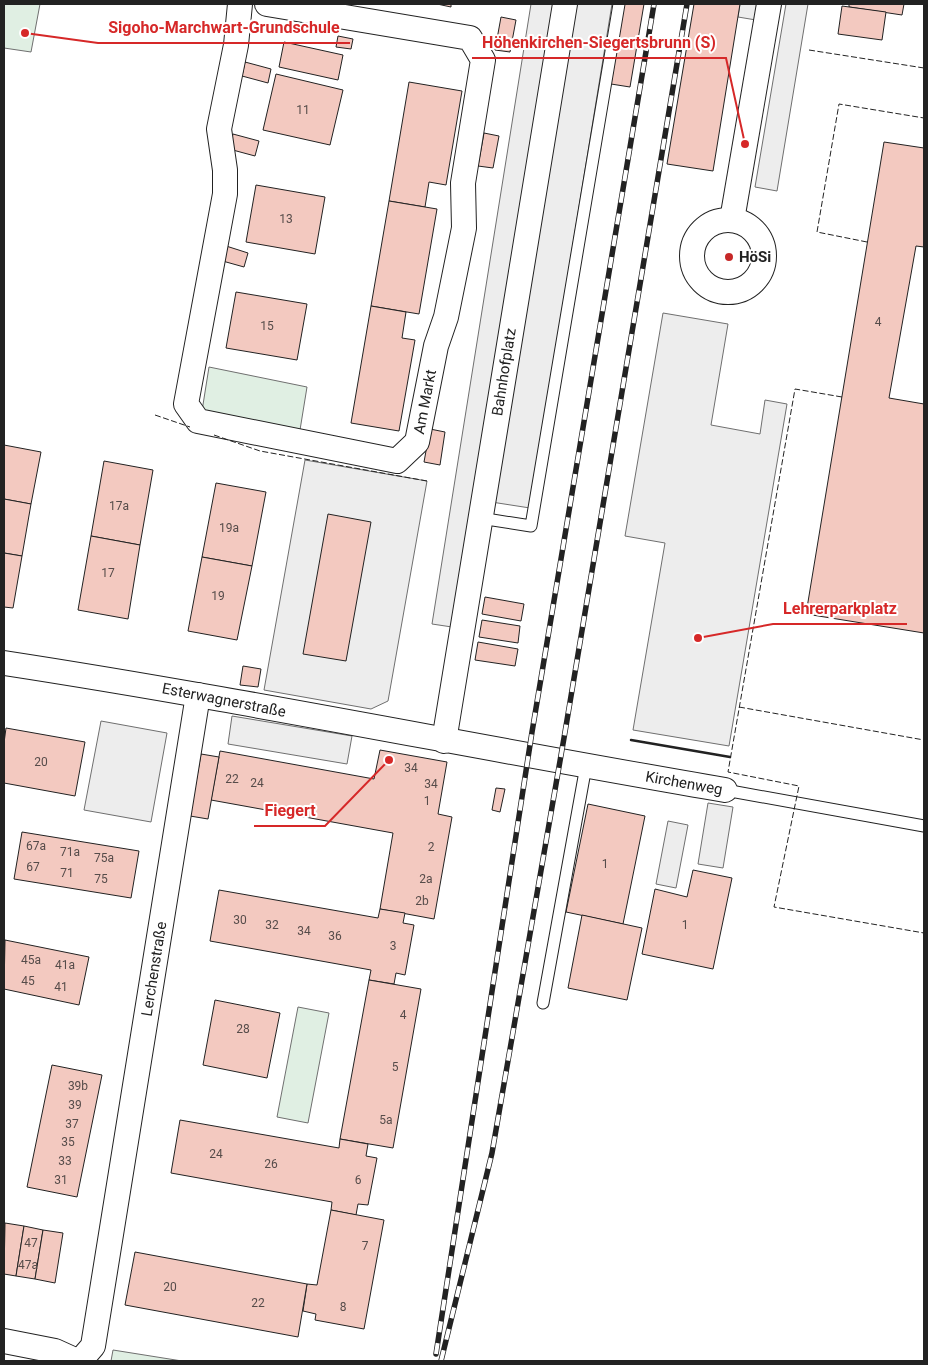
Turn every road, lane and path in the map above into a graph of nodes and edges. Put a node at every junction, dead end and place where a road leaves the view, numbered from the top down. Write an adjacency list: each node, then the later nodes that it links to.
1 (240, 4): 2 (street, Am Markt)
2 (268, 4)
3 (565, 4): 7 (street, Bahnhofplatz)
4 (619, 4): 7 (lane)
5 (769, 4): 6 (street)
6 (732, 220)
7 (480, 518): 10 (street, Bahnhofplatz)
8 (4, 663): 9 (street, Esterwagnerstraße)
9 (198, 695): 10 (street, Esterwagnerstraße); 16 (street, Lerchenstraße)
10 (444, 741): 11 (street, Kirchenweg)
11 (586, 766): 12 (street, Kirchenweg); 14 (lane)
12 (725, 790): 13 (lane, Kirchenweg)
13 (924, 826)
14 (543, 1003)
15 (4, 1341): 16 (street)
16 (78, 1361)

